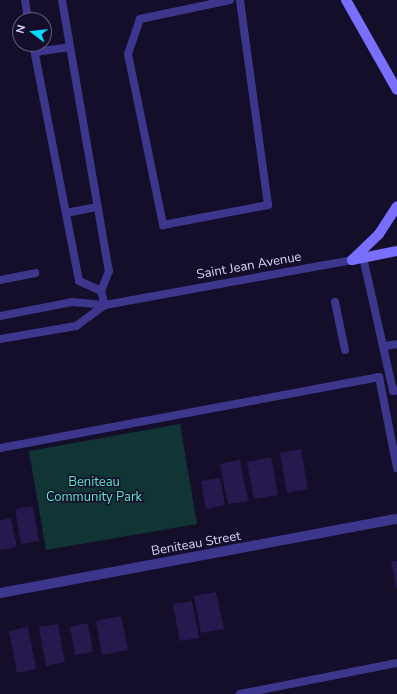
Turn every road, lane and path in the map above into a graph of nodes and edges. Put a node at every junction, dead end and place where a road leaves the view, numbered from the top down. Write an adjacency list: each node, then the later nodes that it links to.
1 (25, 0): 6 (lane)
2 (62, 0): 7 (lane)
3 (230, 0): 4 (lane)
4 (240, 0)
5 (346, 0): 10 (main road)
6 (27, 12)
7 (70, 46): 8 (lane); 12 (lane)
8 (52, 47)
9 (35, 52): 13 (lane)
10 (397, 90)
11 (397, 206): 15 (main road)
12 (97, 208): 13 (lane); 19 (lane)
13 (66, 213): 19 (lane)
14 (397, 252): 15 (main road, Saint Jean Avenue)
15 (362, 254): 16 (main road, Saint Jean Avenue); 25 (lane)
16 (352, 260): 21 (lane, Saint Jean Avenue)
17 (35, 273): 18 (lane)
18 (0, 280)
19 (101, 290): 21 (lane)
20 (335, 302): 26 (lane)
21 (105, 305): 22 (lane); 23 (lane)
22 (0, 316)
23 (0, 339)
24 (397, 344): 25 (lane)
25 (385, 346): 27 (lane)
26 (345, 350)
27 (390, 374): 28 (lane); 29 (lane)
28 (379, 377): 30 (lane); 31 (lane)
29 (397, 390)
30 (0, 448)
31 (397, 468)
32 (397, 519): 33 (street, Beniteau Street)
33 (0, 593)
34 (397, 663): 35 (lane)
35 (240, 694)

